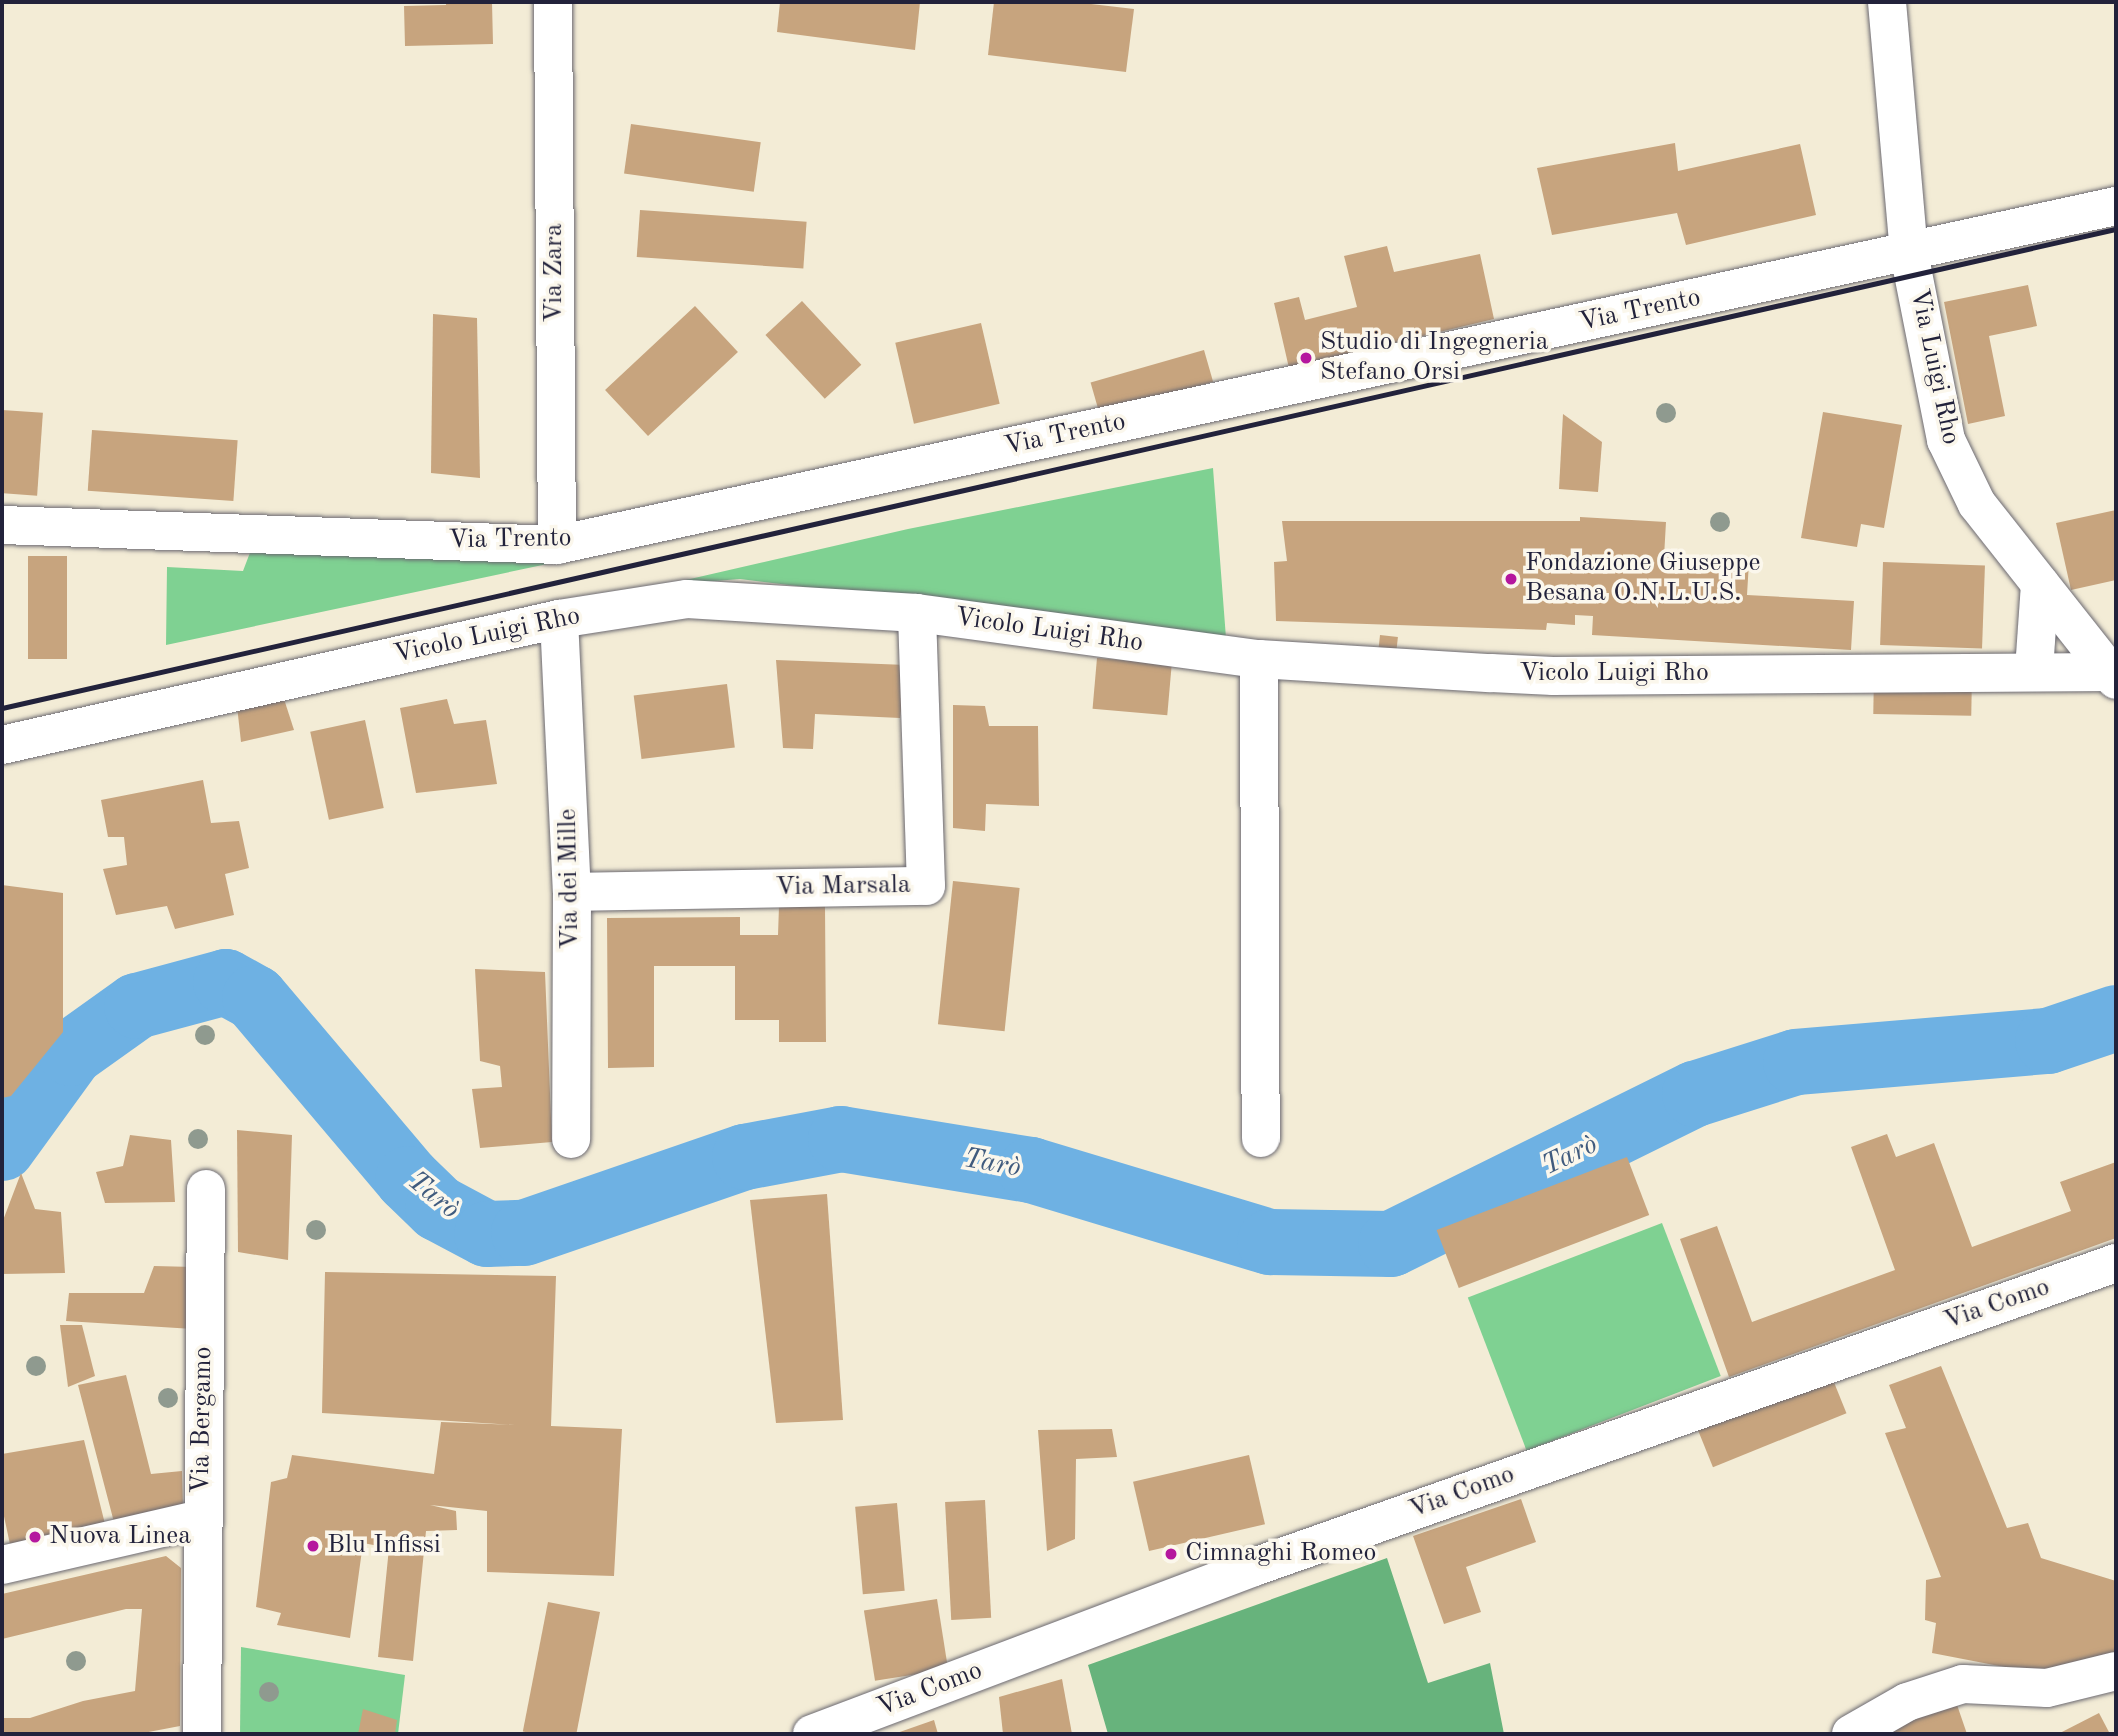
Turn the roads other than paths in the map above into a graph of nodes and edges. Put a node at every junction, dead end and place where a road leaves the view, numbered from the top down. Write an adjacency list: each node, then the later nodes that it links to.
1 (553, 2): 6 (street, Via Zara)
2 (1887, 2): 4 (street, Via Luigi Rho)
3 (2116, 206): 4 (street, Via Trento)
4 (1909, 253): 6 (street, Via Trento); 7 (street, Via Luigi Rho)
5 (2, 525): 6 (street, Via Trento)
6 (557, 545)
7 (2040, 584): 11 (street); 12 (street, Via Luigi Rho)
8 (917, 613): 9 (street, Vicolo Luigi Rho); 10 (street, Vicolo Luigi Rho); 14 (street, Via Marsala)
9 (559, 619): 13 (street, Vicolo Luigi Rho); 14 (street, Via dei Mille)
10 (1259, 659): 11 (street, Vicolo Luigi Rho); 15 (street)
11 (2034, 670): 12 (street, Vicolo Luigi Rho)
12 (2114, 676)
13 (2, 745)
14 (572, 892): 16 (street, Via dei Mille)
15 (1261, 1138)
16 (571, 1139)
17 (206, 1189): 19 (street, Via Bergamo)
18 (2116, 1264): 23 (street, Via Como)
19 (202, 1519): 20 (street); 22 (street, Via Bergamo)
20 (2, 1566)
21 (2116, 1671): 24 (street)
22 (202, 1734)
23 (812, 1734)
24 (1851, 1734)

